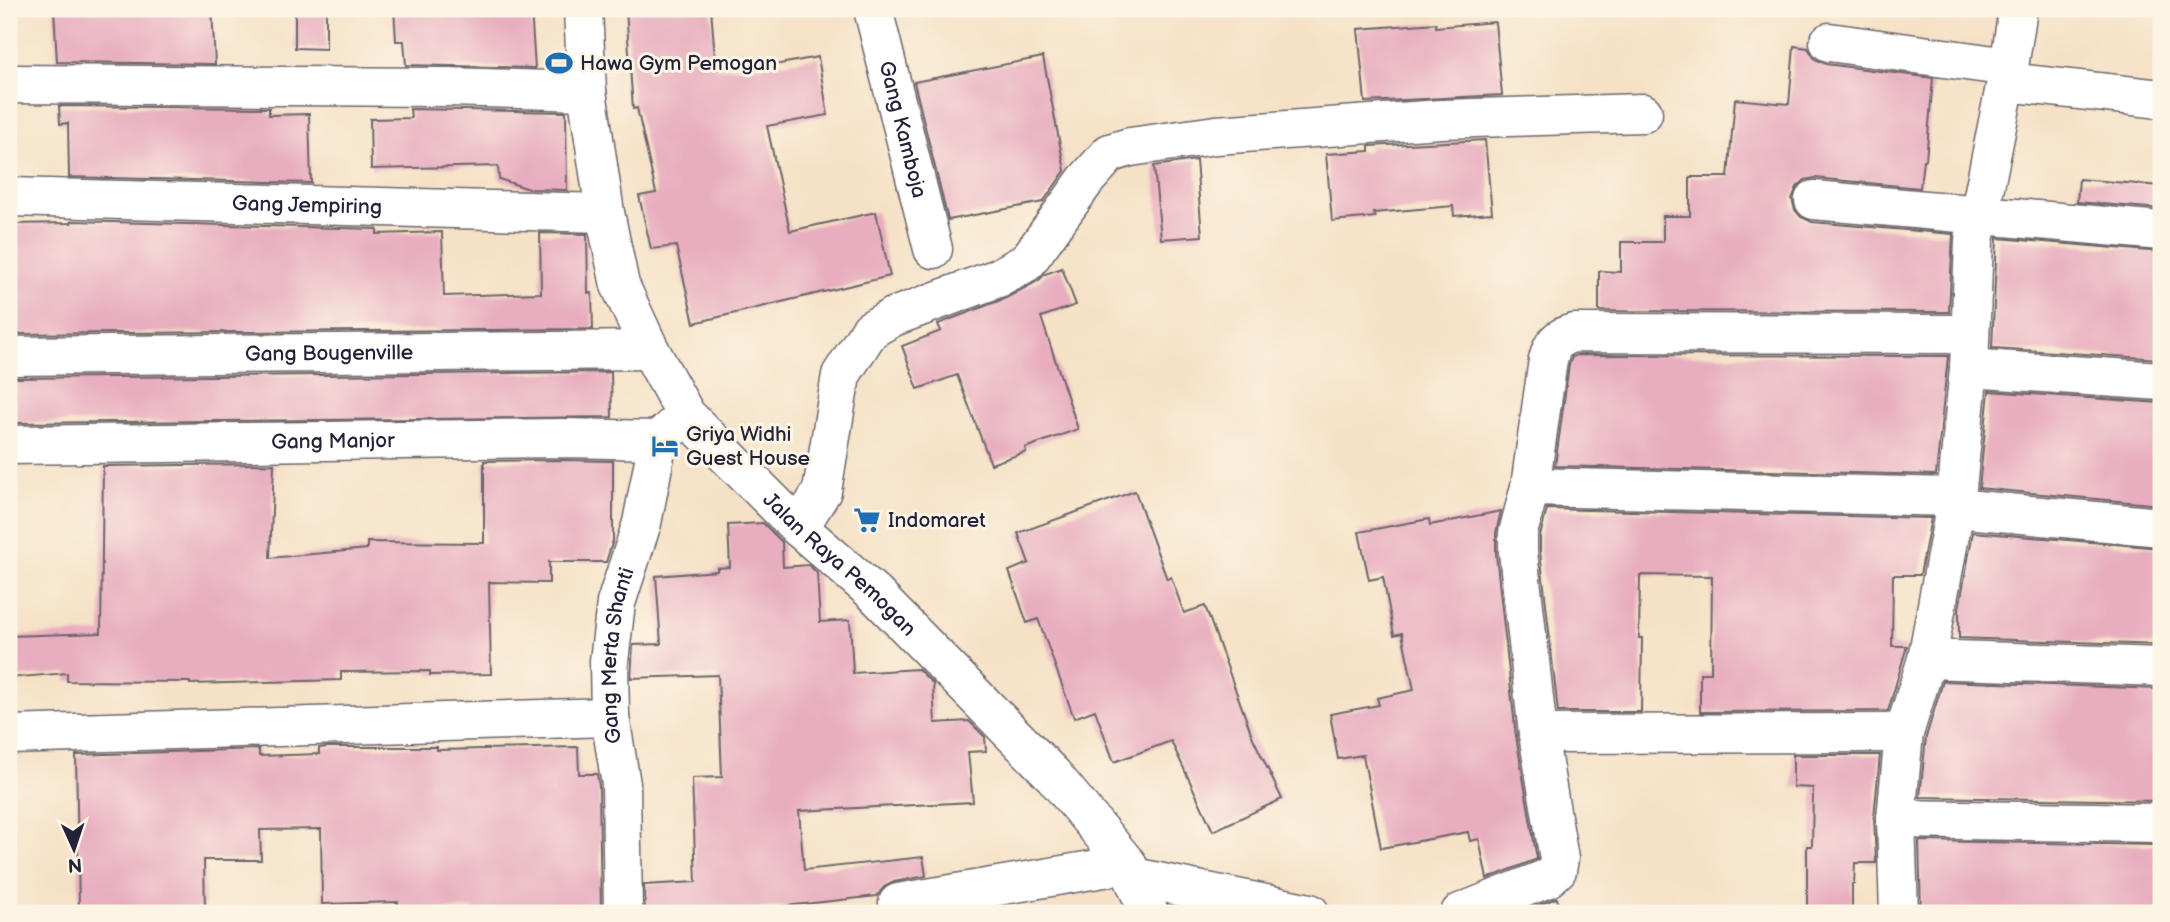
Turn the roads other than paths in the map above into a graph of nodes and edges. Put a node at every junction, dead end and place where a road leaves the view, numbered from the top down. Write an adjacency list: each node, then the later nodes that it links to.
1 (583, 9): 7 (street, Jalan Raya Pemogan)
2 (873, 9): 15 (street, Gang Kamboja)
3 (2018, 9): 5 (street)
4 (1829, 42): 5 (street)
5 (2008, 74): 8 (street); 13 (street)
6 (9, 84): 7 (street)
7 (587, 91): 12 (street, Jalan Raya Pemogan)
8 (2161, 99)
9 (1643, 113): 26 (street)
10 (9, 197): 12 (street, Gang Jempiring)
11 (1814, 200): 13 (street)
12 (605, 213): 16 (street, Jalan Raya Pemogan)
13 (1979, 216): 14 (street); 17 (street)
14 (2161, 231)
15 (933, 249)
16 (650, 350): 18 (street, Gang Bougenville); 20 (street, Jalan Raya Pemogan)
17 (1969, 351): 19 (street); 23 (street); 24 (street)
18 (9, 356)
19 (2161, 381)
20 (686, 415): 21 (street); 26 (street, Jalan Raya Pemogan)
21 (657, 440): 22 (street, Gang Manjor); 29 (street, Gang Merta Shanti)
22 (9, 446)
23 (1530, 487): 24 (street); 31 (street)
24 (1955, 503): 25 (street); 27 (street)
25 (2161, 527)
26 (799, 528): 35 (street, Jalan Raya Pemogan)
27 (1927, 659): 28 (street); 30 (street)
28 (2161, 667)
29 (610, 717): 32 (street); 37 (street, Gang Merta Shanti)
30 (1904, 733): 31 (street); 33 (street)
31 (1538, 734): 40 (street)
32 (9, 735)
33 (1896, 819): 34 (street); 41 (street)
34 (2161, 823)
35 (1131, 870): 36 (street); 38 (street, Jalan Raya Pemogan); 39 (street)
36 (898, 903)
37 (623, 913)
38 (1149, 913)
39 (1310, 913)
40 (1460, 913)
41 (1899, 913)

